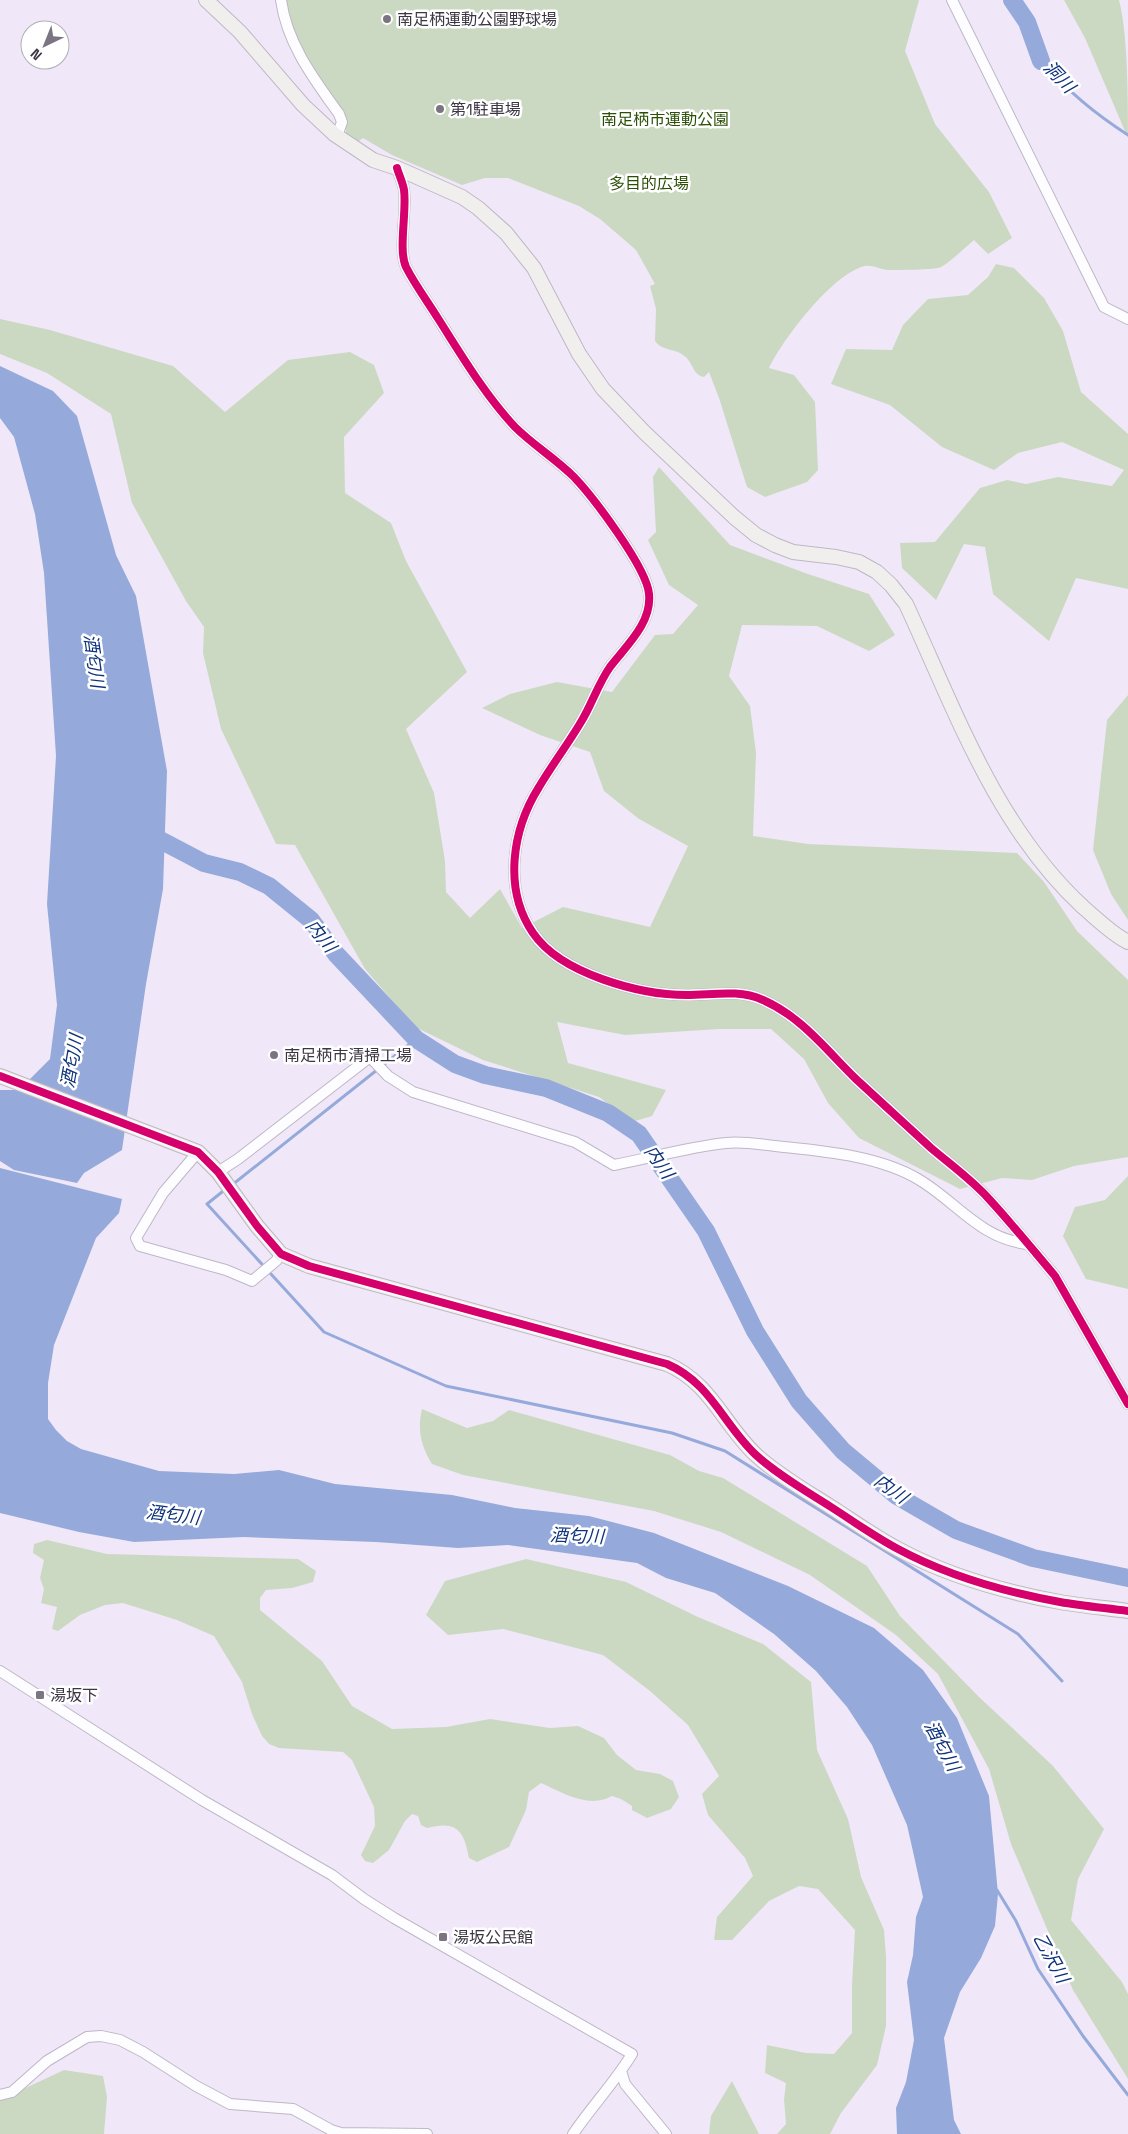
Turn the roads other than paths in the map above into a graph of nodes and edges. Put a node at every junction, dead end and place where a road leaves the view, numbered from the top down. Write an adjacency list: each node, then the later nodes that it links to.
1 (206, 0): 4 (street)
2 (281, 0): 4 (street)
3 (952, 0): 6 (street)
4 (336, 136): 5 (street)
5 (397, 168): 7 (street); 11 (street)
6 (1128, 319)
7 (1128, 942)
8 (0, 1076): 9 (street)
9 (197, 1154): 10 (street); 12 (street)
10 (218, 1172): 11 (street); 12 (street)
11 (1027, 1244): 13 (street)
12 (278, 1257): 14 (street)
13 (1128, 1404)
14 (1128, 1611)
15 (0, 1671): 16 (street)
16 (621, 2071): 19 (street); 20 (street)
17 (0, 2095): 18 (street)
18 (427, 2134)
19 (574, 2134)
20 (666, 2134)

